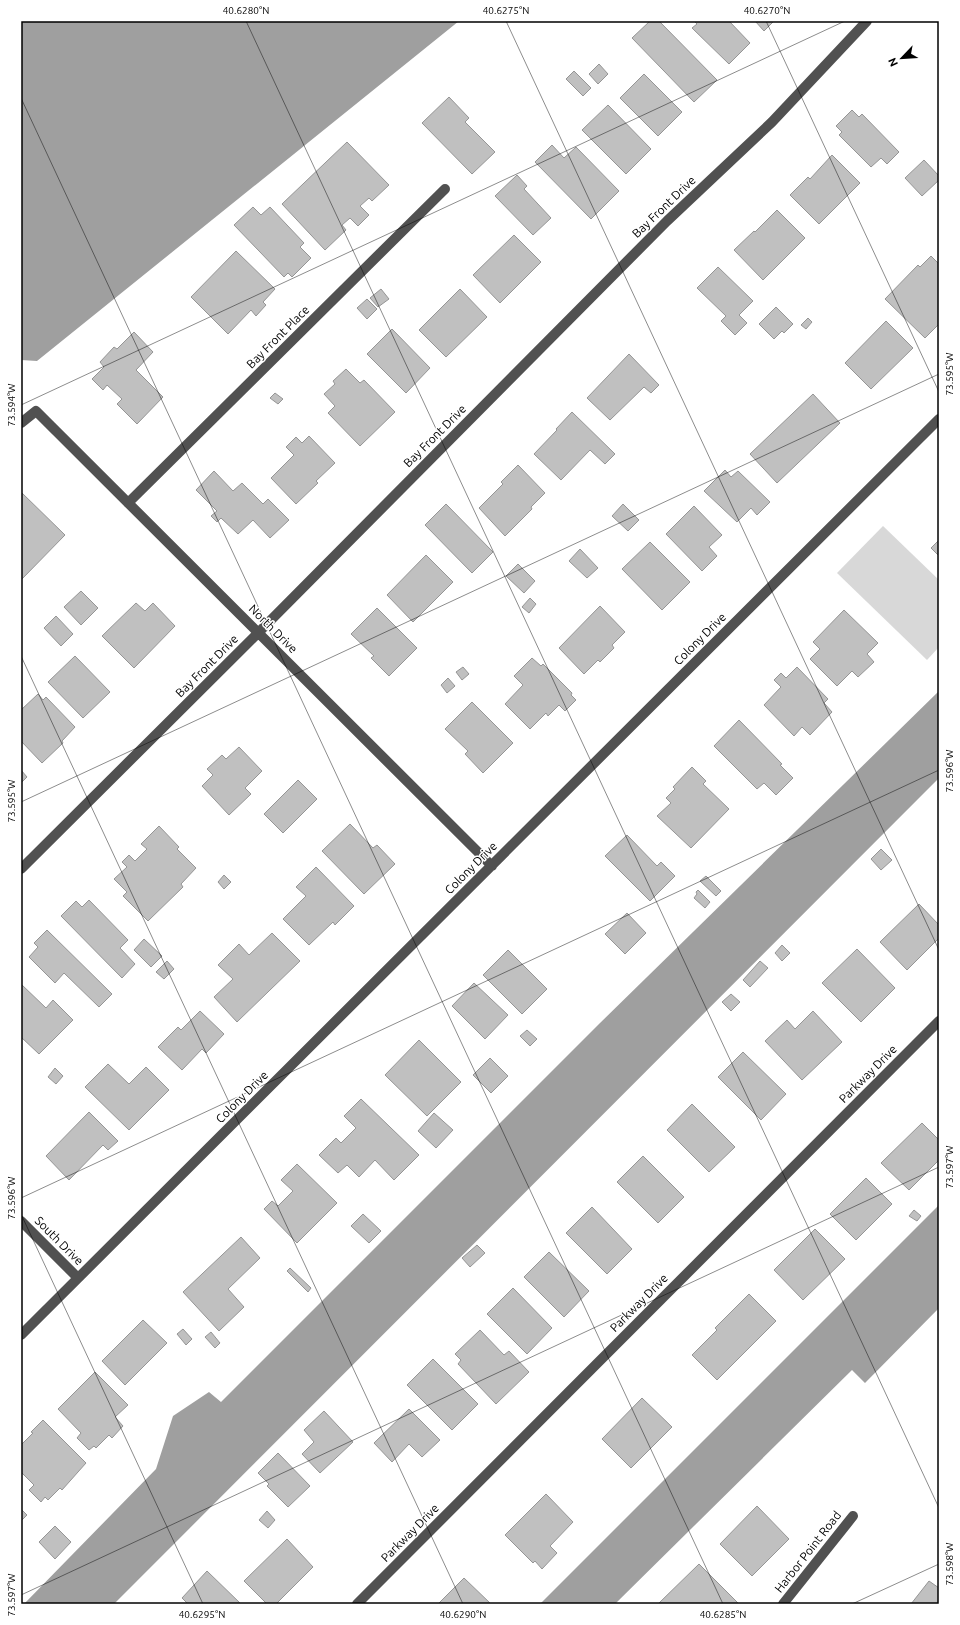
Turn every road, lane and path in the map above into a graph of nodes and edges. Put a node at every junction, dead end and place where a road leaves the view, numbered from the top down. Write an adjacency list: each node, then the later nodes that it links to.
1 (867, 21): 6 (street, Bay Front Drive)
2 (445, 189): 5 (street, Bay Front Place)
3 (939, 419): 7 (street, Colony Drive)
4 (21, 423): 5 (street, North Drive)
5 (128, 503): 6 (street, North Drive)
6 (258, 633): 7 (street, North Drive); 8 (street, Bay Front Drive)
7 (492, 866): 11 (street, Colony Drive)
8 (21, 869)
9 (939, 1021): 14 (street, Parkway Drive)
10 (21, 1221): 11 (street, South Drive)
11 (78, 1278): 12 (street, Colony Drive)
12 (21, 1335)
13 (853, 1516): 15 (street, Harbor Point Road)
14 (357, 1604)
15 (783, 1604)

